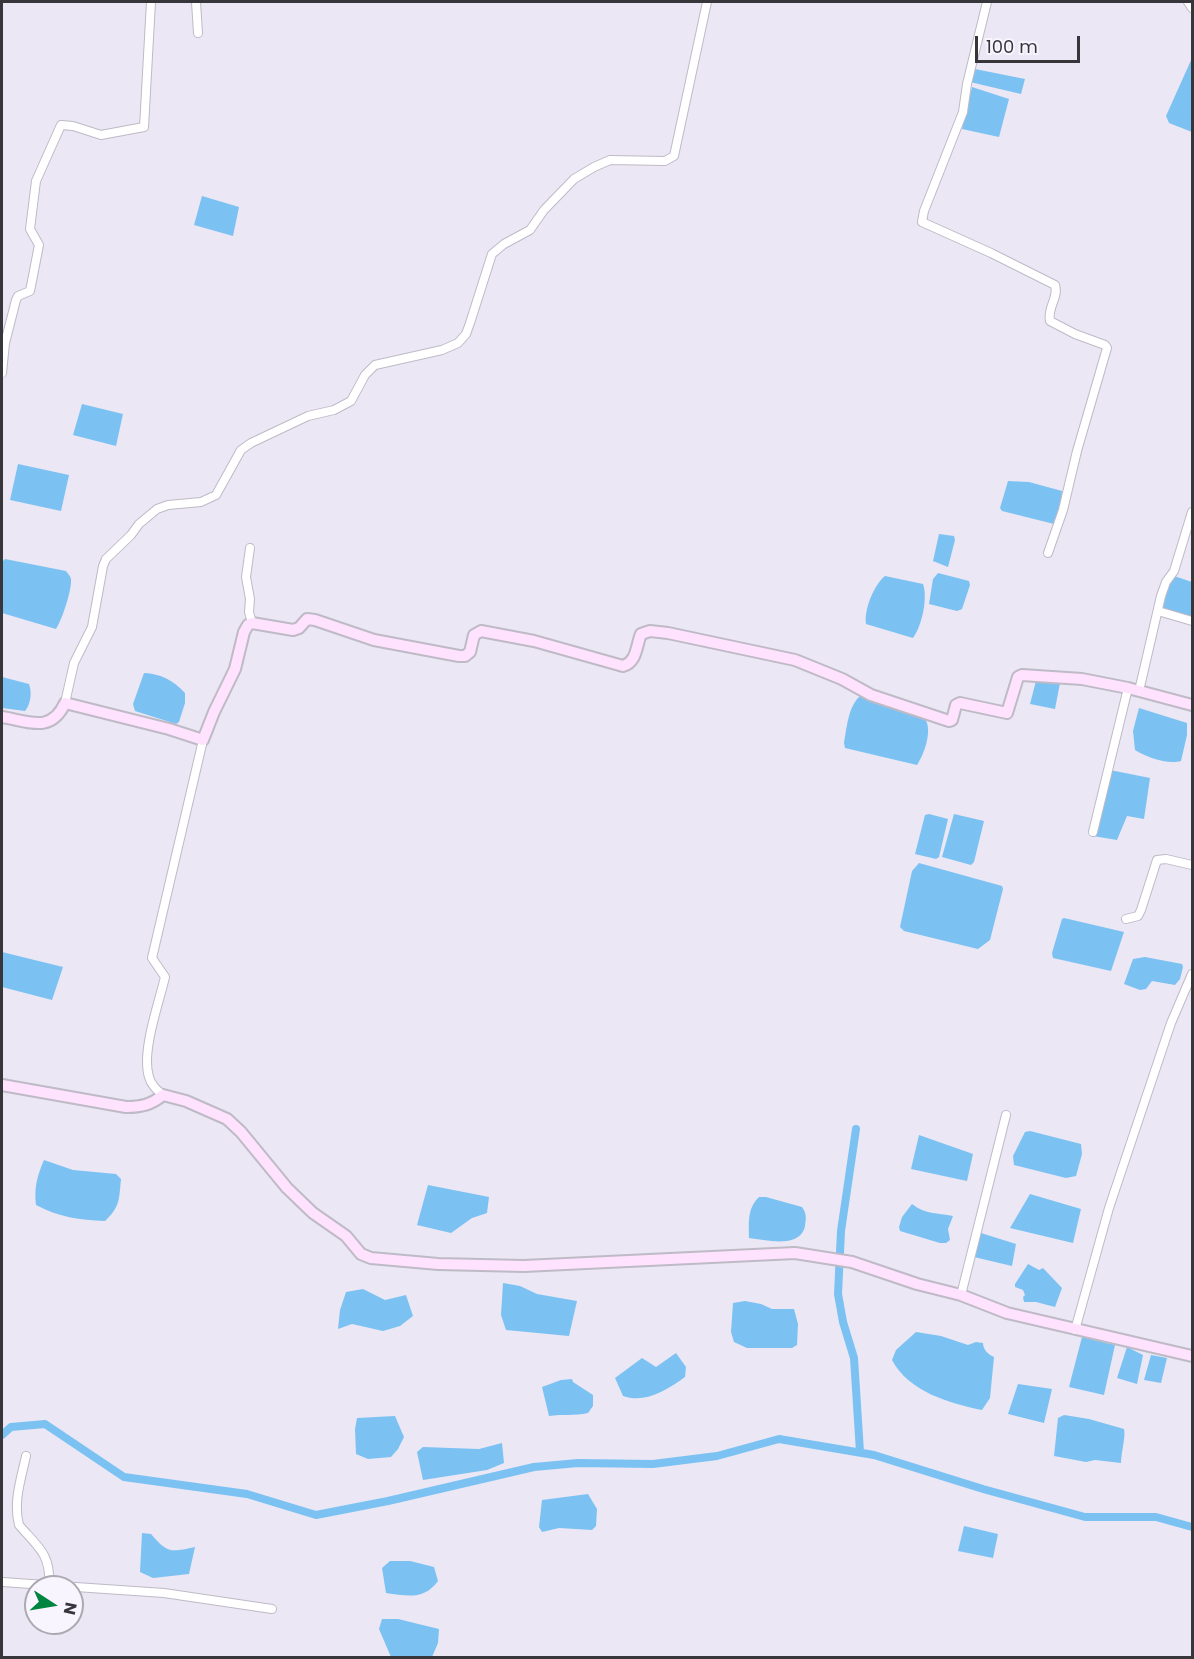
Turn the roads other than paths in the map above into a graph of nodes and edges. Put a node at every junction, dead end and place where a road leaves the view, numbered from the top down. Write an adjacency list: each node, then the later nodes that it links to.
1 (151, 2): 8 (street)
2 (196, 2): 7 (street)
3 (707, 2): 16 (street)
4 (987, 2): 11 (street)
5 (1188, 2): 6 (street)
6 (1192, 8)
7 (198, 33)
8 (2, 373)
9 (1192, 512): 12 (street)
10 (250, 548): 14 (street)
11 (1048, 553)
12 (1158, 611): 13 (street); 15 (street)
13 (1192, 621)
14 (252, 623): 15 (main road); 19 (main road)
15 (1133, 690): 17 (main road); 20 (street)
16 (65, 703): 18 (main road); 19 (main road)
17 (1192, 705)
18 (2, 717)
19 (203, 741): 25 (street)
20 (1093, 832)
21 (1192, 865): 22 (street)
22 (1126, 919)
23 (1192, 974): 28 (street)
24 (2, 1085): 25 (main road)
25 (163, 1095): 27 (main road)
26 (1006, 1115): 27 (street)
27 (961, 1295): 28 (main road)
28 (1075, 1330): 29 (main road)
29 (1192, 1356)
30 (26, 1456): 31 (street)
31 (50, 1575)
32 (2, 1582): 33 (street)
33 (24, 1583)
34 (84, 1587): 35 (street)
35 (272, 1609)

